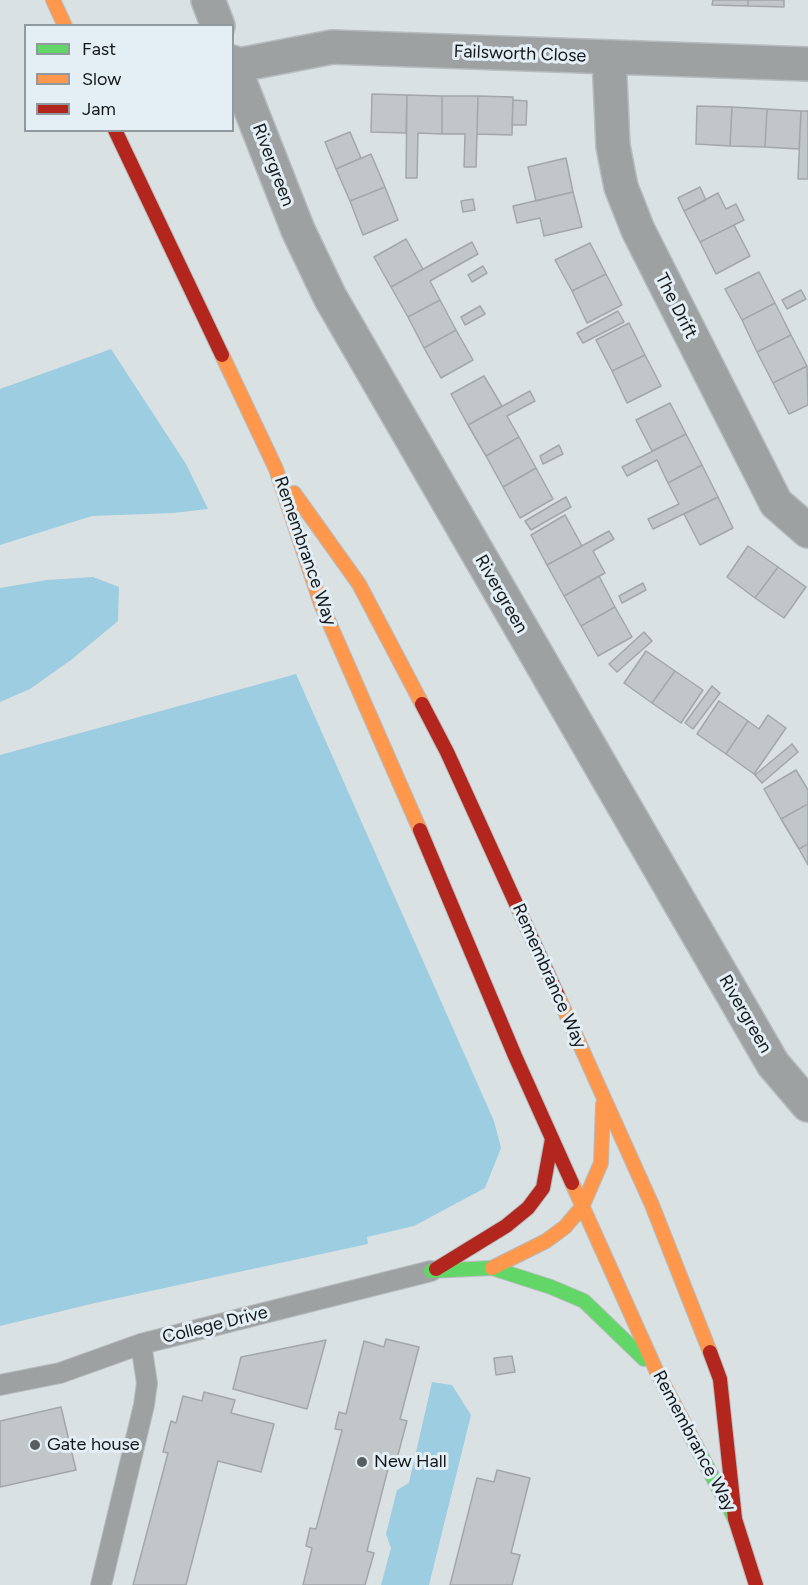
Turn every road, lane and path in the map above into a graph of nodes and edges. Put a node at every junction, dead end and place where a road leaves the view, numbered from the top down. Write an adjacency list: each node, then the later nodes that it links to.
1 (53, 0): 3 (highway)
2 (208, 0): 4 (street)
3 (64, 24)
4 (217, 24)
5 (609, 57): 6 (street, Failsworth Close); 7 (street, Failsworth Close); 11 (street, The Drift)
6 (234, 64)
7 (808, 64)
8 (234, 67): 13 (street, Rivergreen)
9 (116, 132): 10 (highway, Remembrance Way)
10 (276, 469): 12 (highway, Remembrance Way); 14 (highway, Remembrance Way)
11 (808, 531)
12 (603, 1096): 15 (highway); 21 (highway, Remembrance Way)
13 (808, 1105)
14 (552, 1139): 15 (highway, Remembrance Way); 17 (highway)
15 (582, 1207): 16 (highway); 19 (highway, Remembrance Way)
16 (492, 1268): 17 (highway); 19 (highway)
17 (432, 1271): 18 (lane, College Drive)
18 (141, 1344): 20 (lane, College Drive); 22 (lane)
19 (656, 1370): 21 (highway, Remembrance Way)
20 (0, 1385)
21 (735, 1519): 23 (highway, Remembrance Way)
22 (101, 1585)
23 (756, 1585)

